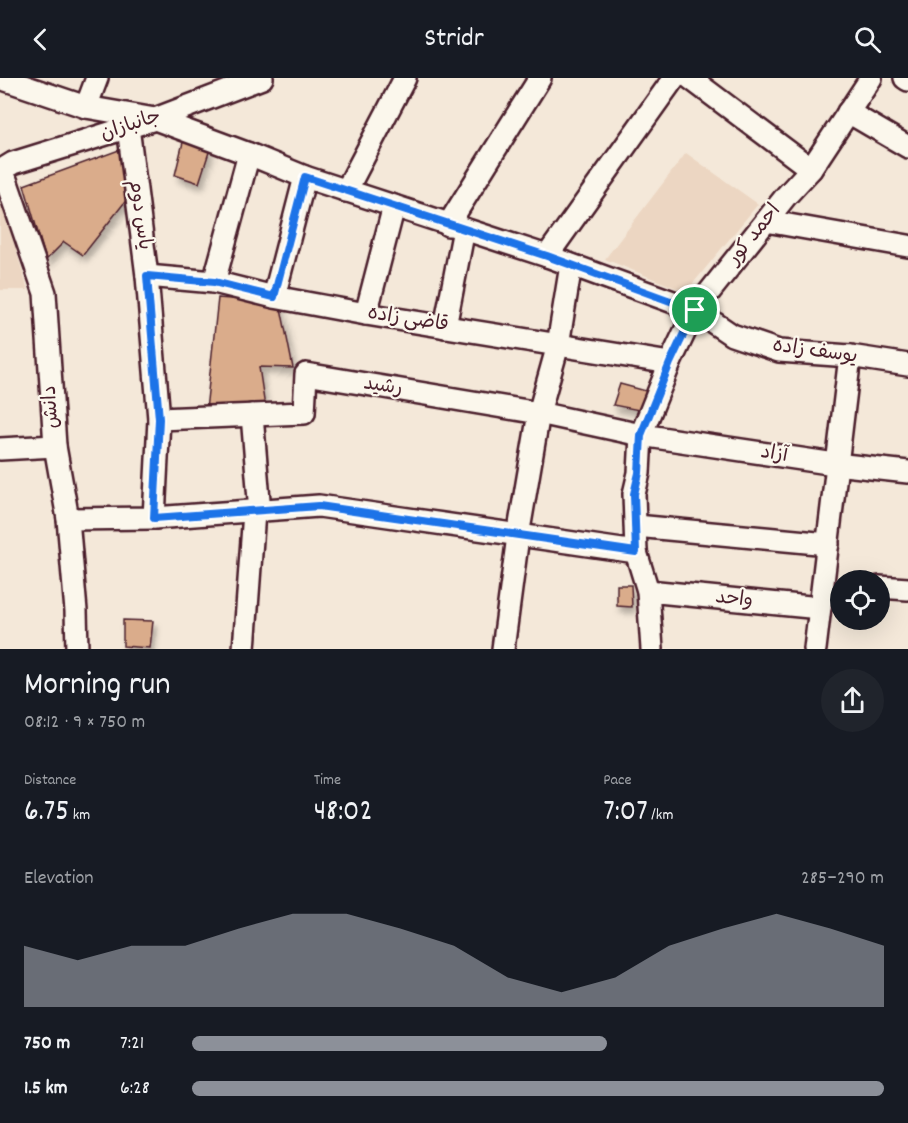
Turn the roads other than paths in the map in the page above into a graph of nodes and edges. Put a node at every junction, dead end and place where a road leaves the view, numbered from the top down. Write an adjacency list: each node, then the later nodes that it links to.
1 (97, 78): 9 (street)
2 (262, 78): 11 (street, جانبازان)
3 (405, 78): 18 (street)
4 (540, 78): 21 (street)
5 (674, 78): 23 (street)
6 (690, 78): 15 (street)
7 (871, 78): 10 (street, احمد کور)
8 (14, 80): 9 (street, یوسف زاده)
9 (86, 107): 11 (street, یوسف زاده)
10 (848, 112): 13 (street); 15 (street, احمد کور)
11 (155, 119): 12 (street, جانبازان); 14 (street, یوسف زاده)
12 (128, 127): 16 (street, جانبازان); 25 (street, یاس دوم)
13 (908, 147)
14 (249, 154): 17 (street, یوسف زاده); 26 (street)
15 (811, 169): 20 (street, احمد کور)
16 (1, 171): 39 (street, دانش)
17 (305, 177): 18 (street, یوسف زاده); 27 (street)
18 (346, 191): 19 (street, یوسف زاده)
19 (394, 206): 21 (street, یوسف زاده); 29 (street)
20 (766, 221): 22 (street); 28 (street, احمد کور)
21 (456, 227): 23 (street, یوسف زاده); 30 (street)
22 (908, 246)
23 (547, 256): 24 (street, یوسف زاده)
24 (571, 265): 28 (street, یوسف زاده); 31 (street)
25 (147, 276): 26 (street, قاضی زاده); 37 (street, یاس دوم)
26 (214, 282): 27 (street, قاضی زاده)
27 (274, 297): 29 (street, قاضی زاده)
28 (695, 310): 32 (street, یوسف زاده); 33 (street, احمد کور)
29 (366, 314): 30 (street, قاضی زاده)
30 (445, 327): 31 (street, قاضی زاده)
31 (558, 345): 33 (street, قاضی زاده); 35 (street)
32 (850, 356): 34 (street, یوسف زاده); 41 (street)
33 (670, 363): 38 (street, احمد کور)
34 (908, 365)
35 (539, 412): 36 (street, رشید); 38 (street, رشید); 47 (street)
36 (252, 415): 37 (street, رشید); 43 (street)
37 (159, 419): 44 (street, یاس دوم)
38 (641, 435): 41 (street, آزاد); 46 (street, احمد کور)
39 (55, 446): 40 (street); 45 (street, دانش)
40 (0, 449)
41 (835, 464): 42 (street, آزاد); 48 (street)
42 (908, 472)
43 (257, 512): 44 (street); 47 (street); 57 (street)
44 (154, 518): 45 (street)
45 (68, 519): 56 (street, دانش)
46 (636, 526): 48 (street); 49 (street, احمد کور)
47 (518, 536): 49 (street); 58 (street)
48 (828, 544): 50 (street)
49 (636, 552): 54 (street, احمد کور)
50 (830, 570)
51 (830, 585): 55 (street)
52 (890, 588): 53 (street)
53 (908, 589)
54 (648, 591): 55 (street, واحد); 59 (street, احمد کور)
55 (820, 608): 60 (street)
56 (77, 649)
57 (244, 649)
58 (503, 649)
59 (652, 649)
60 (814, 649)

